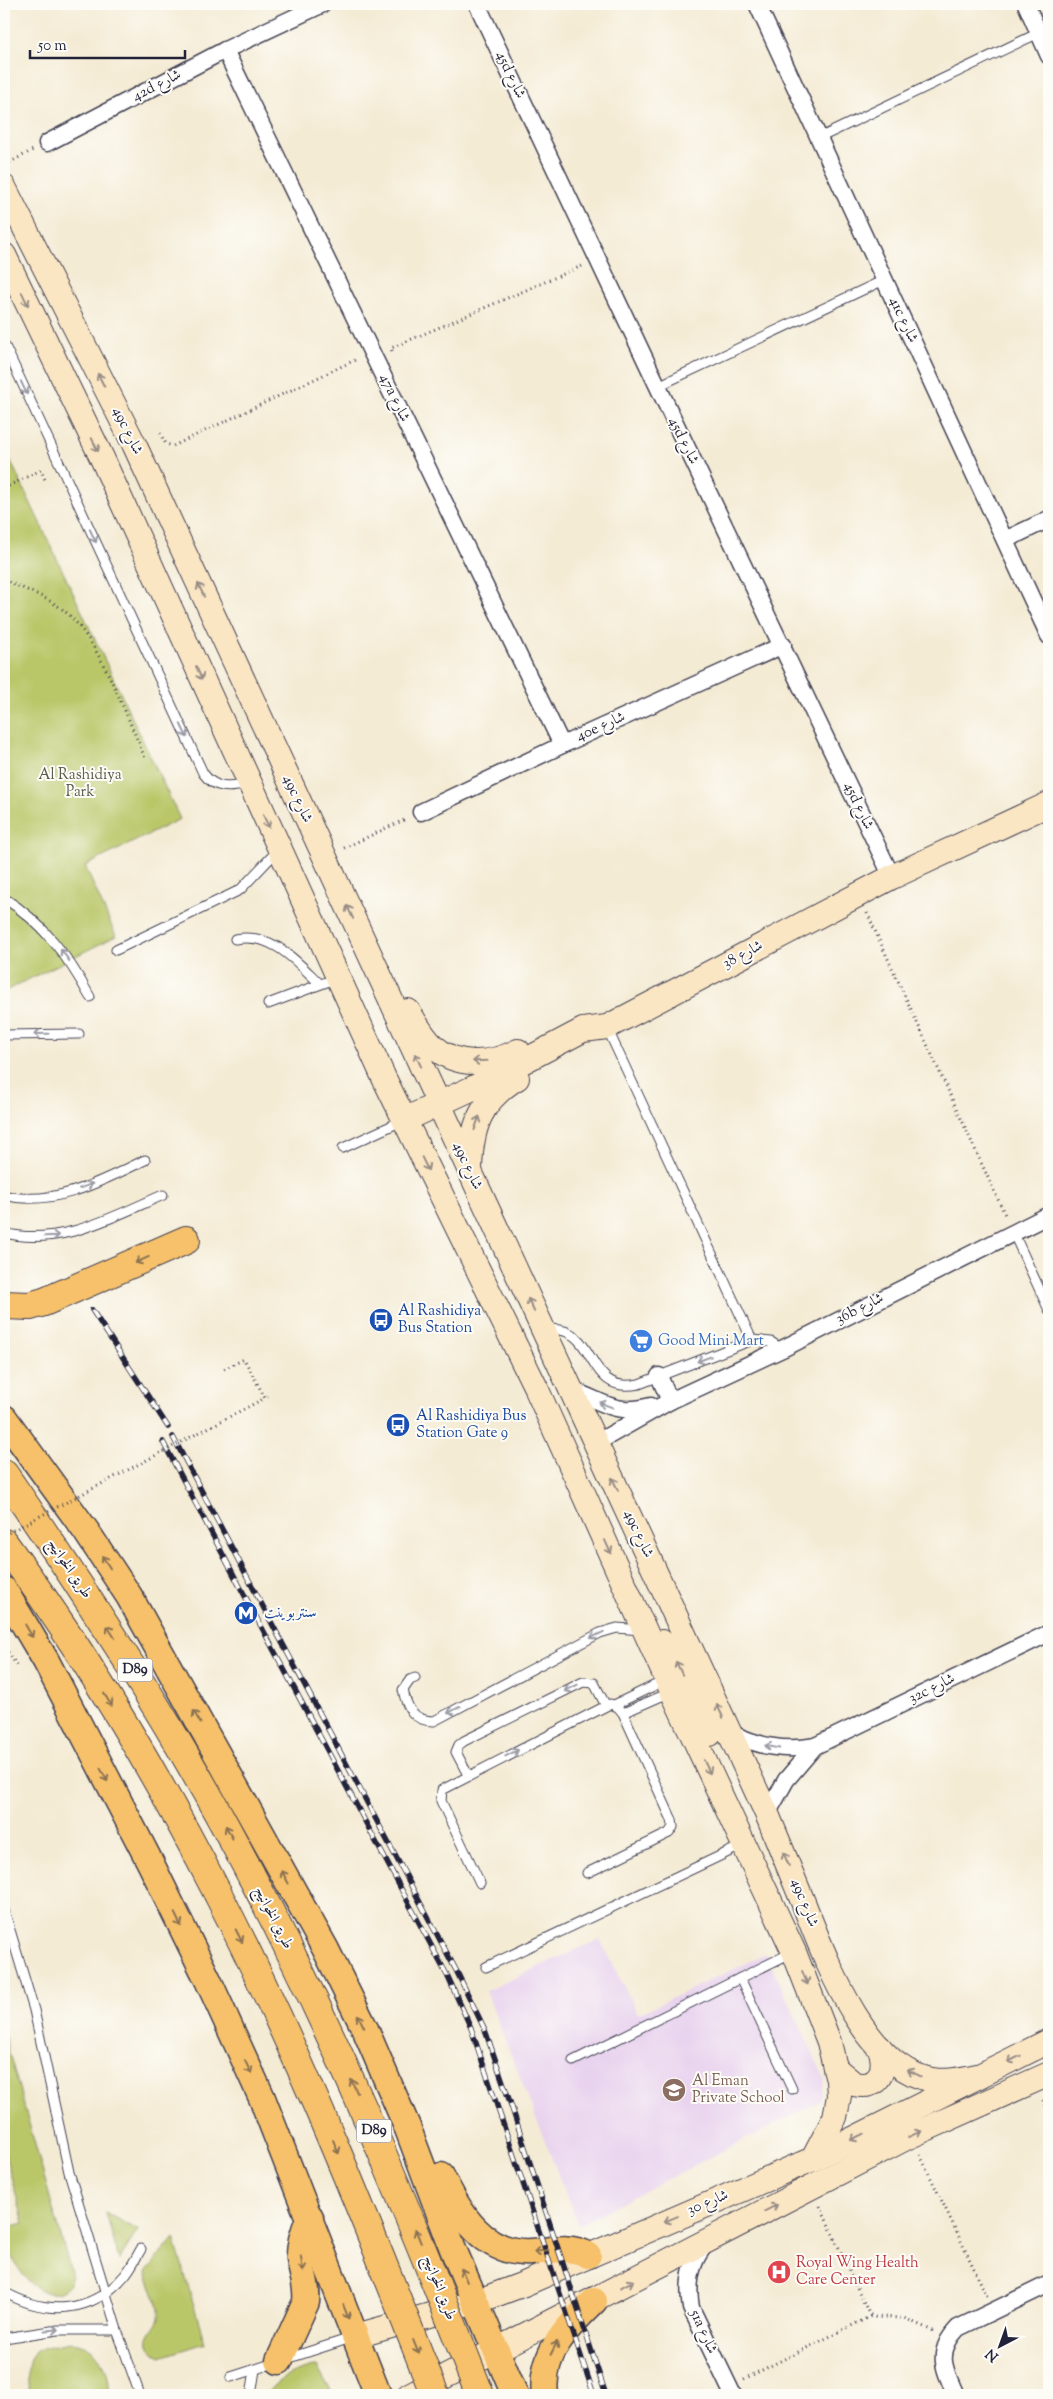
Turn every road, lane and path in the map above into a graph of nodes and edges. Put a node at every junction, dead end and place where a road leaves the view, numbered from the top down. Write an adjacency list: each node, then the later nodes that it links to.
1 (323, 4): 6 (street, 42d شارع)
2 (477, 4): 15 (street, 45d شارع)
3 (757, 4): 8 (street, 41c شارع)
4 (1026, 4): 5 (street)
5 (1044, 31): 7 (street); 8 (lane)
6 (225, 50): 9 (street, 42d شارع); 24 (street, 47a شارع)
7 (1049, 56)
8 (819, 138): 13 (street, 41c شارع)
9 (46, 143): 10 (path)
10 (4, 165)
11 (4, 187): 26 (street, 49c شارع, one-way to 11)
12 (4, 255): 22 (street, 49c شارع, one-way to 22)
13 (884, 280): 15 (lane); 19 (street, 41c شارع)
14 (4, 344): 27 (lane, one-way to 27)
15 (656, 387): 23 (street, 45d شارع)
16 (46, 482): 17 (path)
17 (4, 488)
18 (1049, 519): 19 (street)
19 (1005, 540): 21 (street, 41c شارع)
20 (4, 580): 25 (path)
21 (1049, 636)
22 (182, 637): 26 (street); 27 (street, 49c شارع, one-way to 27)
23 (783, 645): 24 (street, 40e شارع); 32 (street, 45d شارع)
24 (562, 745): 29 (street, 40e شارع)
25 (146, 760)
26 (290, 782): 31 (street, 49c شارع)
27 (249, 784): 30 (street, 49c شارع, one-way to 30)
28 (1049, 804): 32 (street, شارع 38)
29 (420, 812): 31 (path)
30 (279, 849): 36 (lane); 37 (street, 49c شارع)
31 (324, 857): 38 (street, 49c شارع, one-way to 31)
32 (892, 877): 33 (street, شارع 38)
33 (858, 894): 41 (street, شارع 38); 53 (path)
34 (4, 898): 39 (lane, one-way to 34)
35 (234, 939): 37 (lane)
36 (116, 950)
37 (329, 981): 40 (lane); 45 (street, 49c شارع)
38 (387, 992): 41 (street, one-way to 38); 44 (street, 49c شارع, one-way to 38)
39 (90, 997)
40 (268, 1004)
41 (606, 1027): 44 (street, شارع 38); 48 (street, one-way to 41); 58 (lane)
42 (79, 1034): 43 (lane, one-way to 43)
43 (4, 1035)
44 (438, 1104): 45 (street, شارع 38); 48 (street, 49c شارع)
45 (404, 1120): 46 (lane); 62 (street, 49c شارع, one-way to 62)
46 (343, 1148)
47 (145, 1160): 49 (lane, one-way to 47)
48 (470, 1171): 57 (street, 49c شارع, one-way to 48)
49 (4, 1195)
50 (163, 1195): 52 (lane, one-way to 50)
51 (1049, 1215): 53 (street, 36b شارع)
52 (4, 1232)
53 (1013, 1232): 56 (lane); 59 (street, 36b شارع)
54 (186, 1240): 55 (highway, one-way to 55)
55 (4, 1305)
56 (1049, 1310)
57 (543, 1330): 61 (lane); 63 (street, 49c شارع)
58 (752, 1340): 59 (lane); 61 (lane, one-way to 61)
59 (782, 1349): 64 (street, 36b شارع)
60 (224, 1369): 68 (path, bridge)
61 (659, 1376): 64 (street)
62 (537, 1390): 66 (street); 71 (street, 49c شارع, one-way to 71)
63 (571, 1390): 64 (street, 36b شارع, one-way to 63); 66 (street, 49c شارع)
64 (670, 1401): 66 (street, 36b شارع)
65 (4, 1418): 98 (main road, one-way to 65)
66 (596, 1443): 79 (street, 49c شارع, one-way to 66)
67 (4, 1474): 126 (highway, طريق الخوانيج / D89, one-way to 67, bridge)
68 (4, 1535)
69 (4, 1543): 125 (highway, D89, one-way to 125, bridge)
70 (4, 1590): 102 (main road, one-way to 102)
71 (645, 1630): 75 (lane, one-way to 75); 76 (street, 49c شارع); 87 (street, one-way to 71)
72 (1049, 1632): 80 (street, 32c شارع)
73 (8, 1652): 74 (path)
74 (17, 1666)
75 (415, 1678)
76 (669, 1686): 77 (lane); 78 (lane); 83 (street, 49c شارع, one-way to 83)
77 (610, 1704): 78 (lane); 81 (lane, one-way to 77); 81 (lane, one-way to 81)
78 (623, 1713): 84 (lane)
79 (730, 1733): 80 (street, 32c شارع, one-way to 79); 82 (street, 49c شارع)
80 (816, 1746): 82 (street, 32c شارع)
81 (468, 1775): 85 (lane)
82 (767, 1814): 87 (street, 49c شارع, one-way to 82)
83 (743, 1845): 88 (street, 49c شارع); 89 (lane)
84 (587, 1873)
85 (480, 1883)
86 (4, 1910): 108 (lane)
87 (820, 1944): 92 (street, 49c شارع)
88 (794, 1952): 90 (lane); 94 (street, 49c شارع, one-way to 94)
89 (486, 1967)
90 (740, 1978): 93 (lane); 97 (lane)
91 (1049, 2041): 96 (street, شارع 30, one-way to 96)
92 (880, 2048): 94 (street); 96 (street, 49c شارع, one-way to 92)
93 (573, 2061)
94 (836, 2068): 100 (street, 49c شارع)
95 (1049, 2074): 101 (street, one-way to 95)
96 (979, 2076): 100 (street, شارع 30, one-way to 100)
97 (792, 2089)
98 (408, 2129): 105 (main road, one-way to 98); 110 (main road, one-way to 98)
99 (914, 2157): 111 (path)
100 (812, 2159): 105 (street, شارع 30, one-way to 105)
101 (812, 2187): 103 (street, one-way to 101); 112 (path)
102 (310, 2217): 114 (main road, one-way to 114); 118 (main road, one-way to 118)
103 (709, 2240): 109 (street, one-way to 103); 120 (street, 51a شارع)
104 (141, 2249): 108 (lane)
105 (588, 2255): 110 (street, شارع 30)
106 (1049, 2284): 111 (street)
107 (4, 2292): 108 (lane)
108 (106, 2292): 113 (lane)
109 (594, 2301): 117 (street); 128 (main road, one-way to 109)
110 (476, 2302): 114 (street, شارع 30); 117 (main road)
111 (994, 2310): 116 (street)
112 (871, 2316): 116 (path); 120 (path)
113 (117, 2330): 115 (lane, one-way to 113); 121 (lane)
114 (356, 2336): 118 (lane); 123 (main road)
115 (4, 2338)
116 (947, 2342): 129 (street)
117 (496, 2350): 124 (street); 127 (main road)
118 (267, 2365): 119 (lane); 122 (lane)
119 (231, 2377)
120 (730, 2391)
121 (140, 2395)
122 (251, 2395)
123 (378, 2395)
124 (409, 2395)
125 (435, 2395)
126 (480, 2395)
127 (516, 2395)
128 (545, 2395)
129 (956, 2395)

